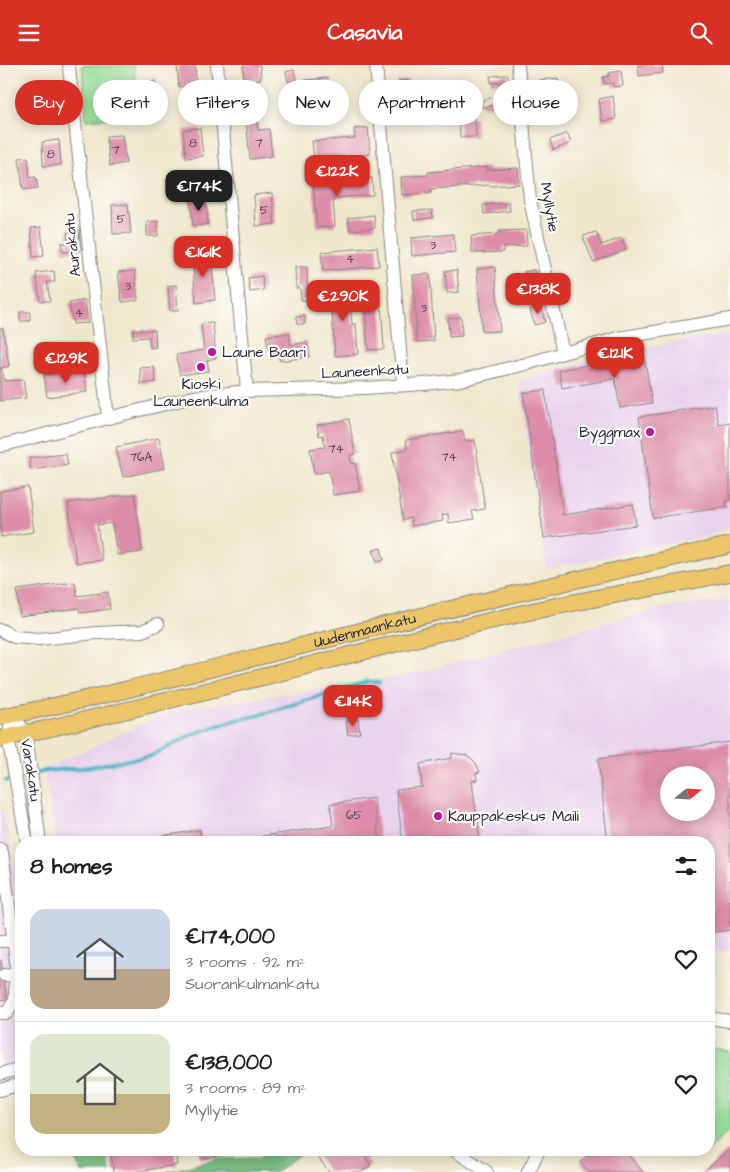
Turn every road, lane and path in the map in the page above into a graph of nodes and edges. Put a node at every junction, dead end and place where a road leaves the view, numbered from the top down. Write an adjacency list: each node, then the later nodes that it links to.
1 (217, 65): 8 (street)
2 (376, 65): 7 (street)
3 (518, 65): 6 (street, Myllytie)
4 (69, 68): 9 (street, Aurakatu)
5 (730, 319): 6 (street, Launeenkatu)
6 (563, 353): 7 (street, Launeenkatu)
7 (404, 385): 8 (street, Launeenkatu)
8 (247, 391): 9 (street, Launeenkatu)
9 (108, 418): 10 (street, Launeenkatu)
10 (0, 446)
11 (730, 545): 15 (main road, Uudenmaankatu)
12 (730, 573): 16 (main road, Uudenmaankatu)
13 (158, 624): 14 (street)
14 (1, 629)
15 (7, 716): 16 (street, Varakatu); 17 (street, Varakatu)
16 (26, 734): 17 (main road, Uudenmaankatu); 19 (street, Varakatu)
17 (6, 743): 18 (street, Varakatu)
18 (26, 836)
19 (39, 836)
20 (0, 849): 21 (street)
21 (3, 886): 22 (street)
22 (12, 915): 24 (street)
23 (0, 941): 24 (street)
24 (14, 941): 25 (street)
25 (15, 950)
26 (4, 975): 27 (street)
27 (15, 976)
28 (15, 1000): 29 (street)
29 (0, 1013)
30 (715, 1019): 31 (street)
31 (730, 1021)
32 (15, 1070): 33 (street)
33 (0, 1074)
34 (15, 1086): 35 (street)
35 (0, 1090)
36 (463, 1156): 38 (street)
37 (535, 1156): 39 (street)
38 (484, 1171)
39 (528, 1172)

